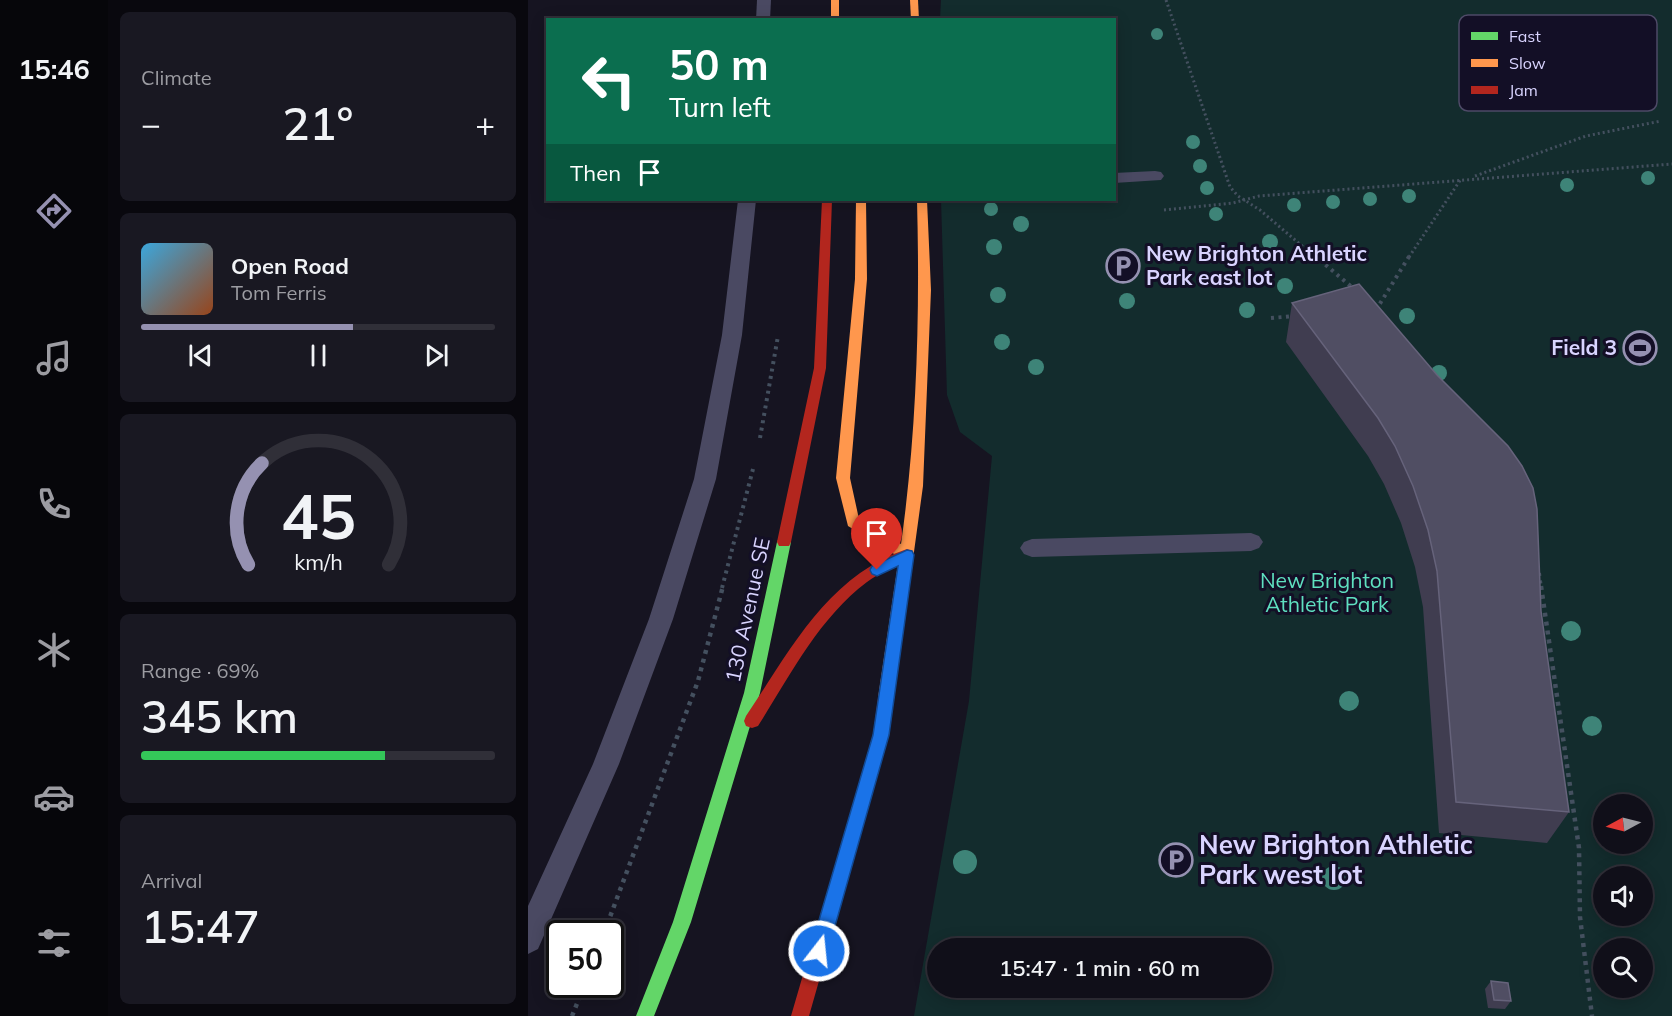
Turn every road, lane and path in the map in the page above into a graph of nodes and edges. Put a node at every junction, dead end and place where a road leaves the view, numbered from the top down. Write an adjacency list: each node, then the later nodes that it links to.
1 (765, 0): 5 (lane)
2 (835, 0): 6 (main road)
3 (914, 0): 7 (main road)
4 (1166, 0): 14 (path)
5 (763, 18)
6 (834, 18)
7 (915, 18)
8 (1661, 121): 12 (path)
9 (1672, 164): 12 (path)
10 (1155, 176): 11 (lane)
11 (1116, 178)
12 (1470, 178): 13 (path)
13 (1461, 179): 14 (path); 22 (path)
14 (1244, 200): 19 (path); 20 (path)
15 (747, 201): 32 (lane)
16 (827, 201): 31 (main road, 130 Avenue SE)
17 (861, 201): 29 (main road)
18 (922, 201): 29 (main road)
19 (1164, 210)
20 (1355, 291)
21 (1369, 304): 22 (path)
22 (1376, 310): 23 (path); 26 (path)
23 (1364, 311)
24 (1306, 315): 25 (path)
25 (1270, 318)
26 (1373, 318)
27 (1251, 542): 28 (lane)
28 (1032, 548)
29 (907, 555): 31 (main road); 36 (main road)
30 (1539, 569): 37 (path)
31 (736, 744): 35 (main road, 130 Avenue SE)
32 (528, 939)
33 (579, 998): 34 (path)
34 (572, 1016)
35 (645, 1016)
36 (801, 1016)
37 (1592, 1016)

